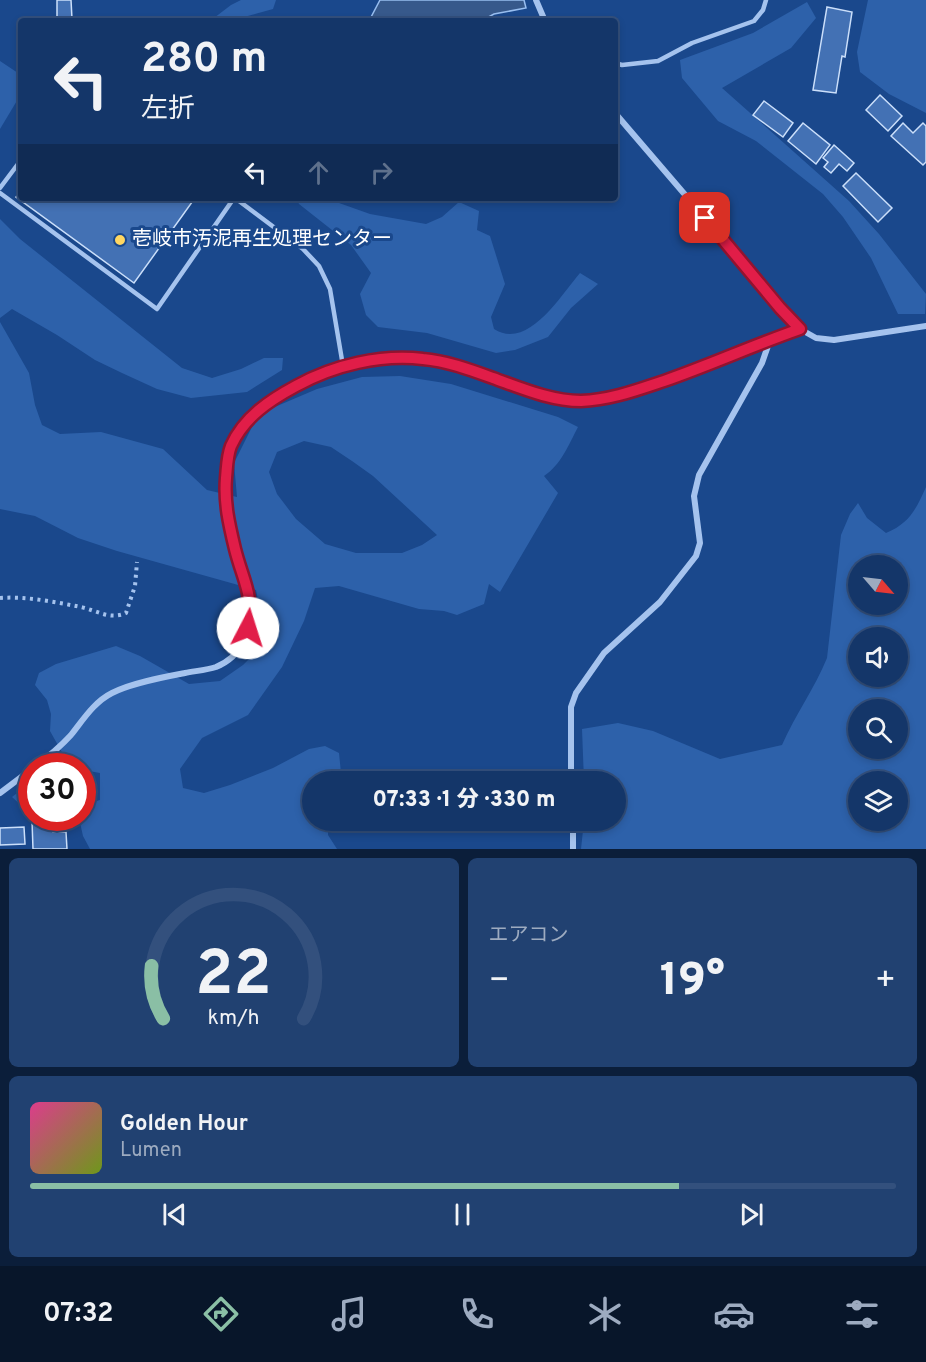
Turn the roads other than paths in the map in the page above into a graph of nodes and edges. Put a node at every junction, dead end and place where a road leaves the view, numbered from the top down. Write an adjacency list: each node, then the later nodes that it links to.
1 (536, 0): 3 (street)
2 (766, 0): 4 (lane)
3 (544, 18)
4 (618, 64)
5 (618, 117): 11 (street)
6 (18, 164): 7 (lane)
7 (0, 191): 8 (lane)
8 (233, 201)
9 (239, 201): 13 (lane)
10 (926, 326): 11 (street)
11 (800, 329): 12 (street)
12 (770, 340): 13 (street); 15 (street)
13 (343, 366): 14 (street)
14 (53, 753)
15 (571, 771)
16 (18, 779): 17 (street)
17 (0, 793)
18 (573, 831): 19 (street)
19 (573, 849)

